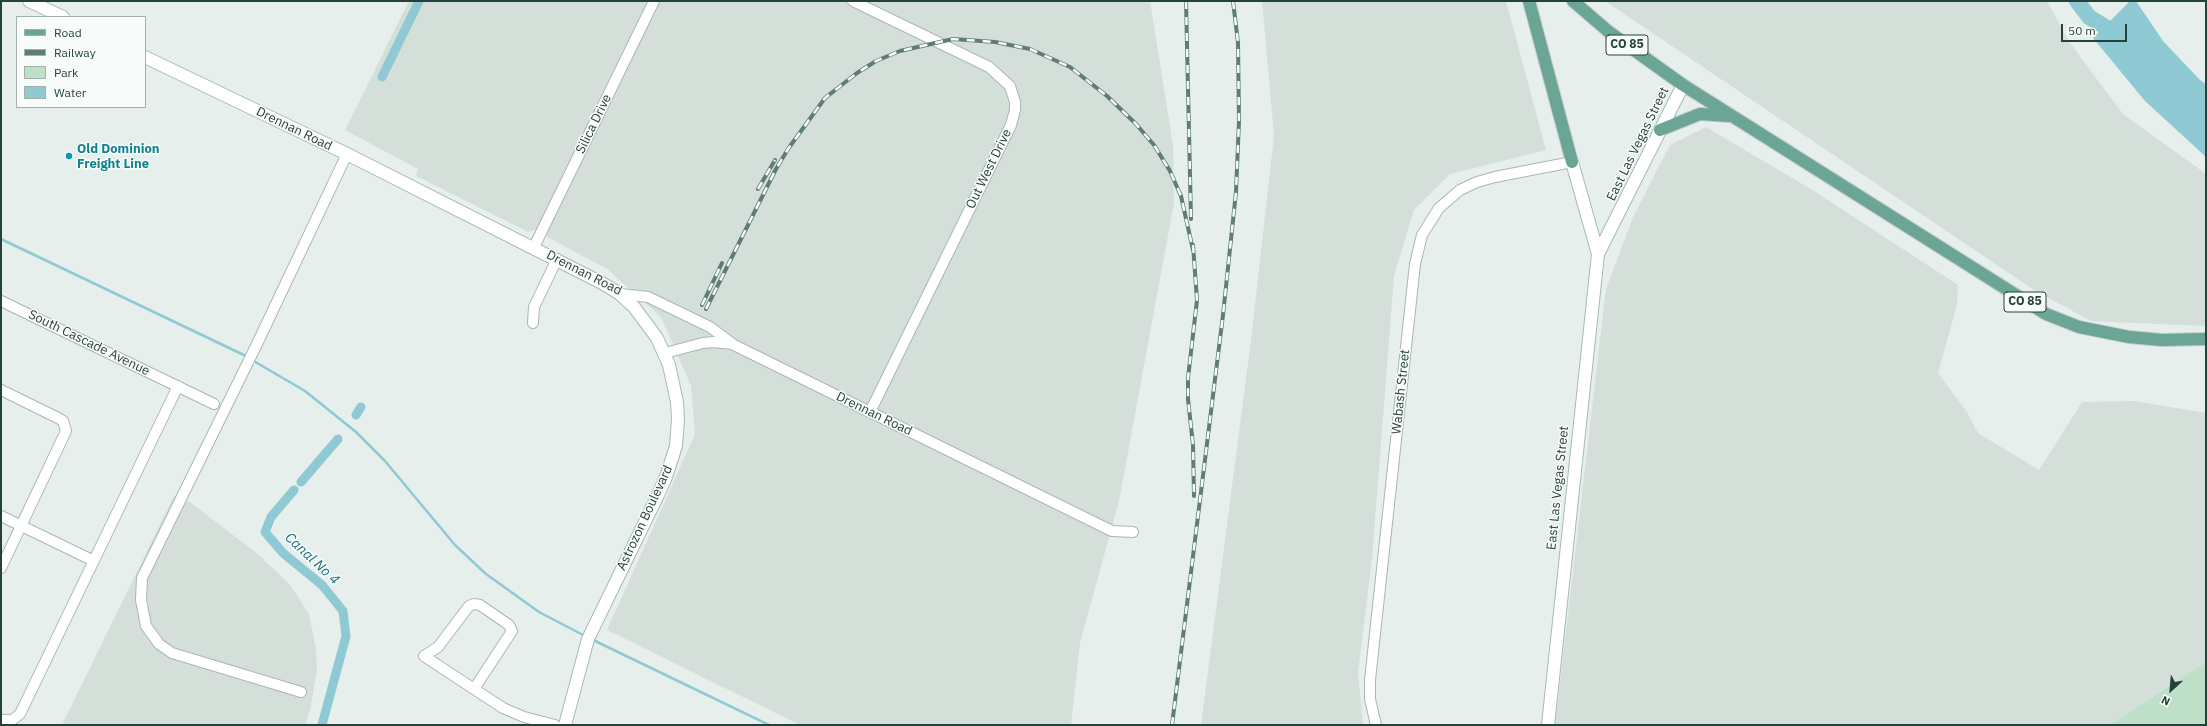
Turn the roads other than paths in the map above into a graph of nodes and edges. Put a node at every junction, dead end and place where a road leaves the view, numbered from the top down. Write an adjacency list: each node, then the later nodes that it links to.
1 (29, 1): 6 (main road)
2 (654, 1): 13 (street, Silica Drive)
3 (853, 1): 25 (street, Out West Drive)
4 (1529, 1): 12 (main road)
5 (1573, 1): 8 (main road, East Las Vegas Street / CO 85)
6 (60, 16)
7 (146, 57): 11 (main road, Drennan Road)
8 (1683, 85): 9 (main road, CO 85); 10 (main road, East Las Vegas Street)
9 (1736, 117): 10 (main road); 19 (main road, CO 85)
10 (1660, 130): 14 (main road, East Las Vegas Street)
11 (347, 154): 13 (main road, Drennan Road); 32 (street)
12 (1572, 162): 14 (main road, East Las Vegas Street); 36 (street, Wabash Street)
13 (534, 247): 15 (main road, Drennan Road)
14 (1598, 254): 37 (main road, East Las Vegas Street)
15 (557, 259): 16 (main road, Drennan Road); 18 (street)
16 (620, 294): 20 (street, Drennan Road); 21 (main road, Astrozon Boulevard)
17 (1, 302): 22 (street, South Cascade Avenue)
18 (534, 323)
19 (2206, 339)
20 (734, 345): 21 (street); 25 (street, Drennan Road)
21 (665, 353): 35 (main road, Astrozon Boulevard)
22 (178, 386): 24 (street, South Cascade Avenue); 29 (street)
23 (1, 390): 27 (street)
24 (214, 404)
25 (870, 412): 28 (street, Drennan Road)
26 (1, 516): 27 (street)
27 (21, 526): 29 (street); 30 (street)
28 (1133, 532)
29 (94, 561): 33 (street)
30 (1, 568)
31 (474, 689): 31 (street); 34 (street)
32 (300, 692)
33 (1, 720)
34 (555, 725)
35 (565, 725)
36 (1376, 725)
37 (1548, 725)

